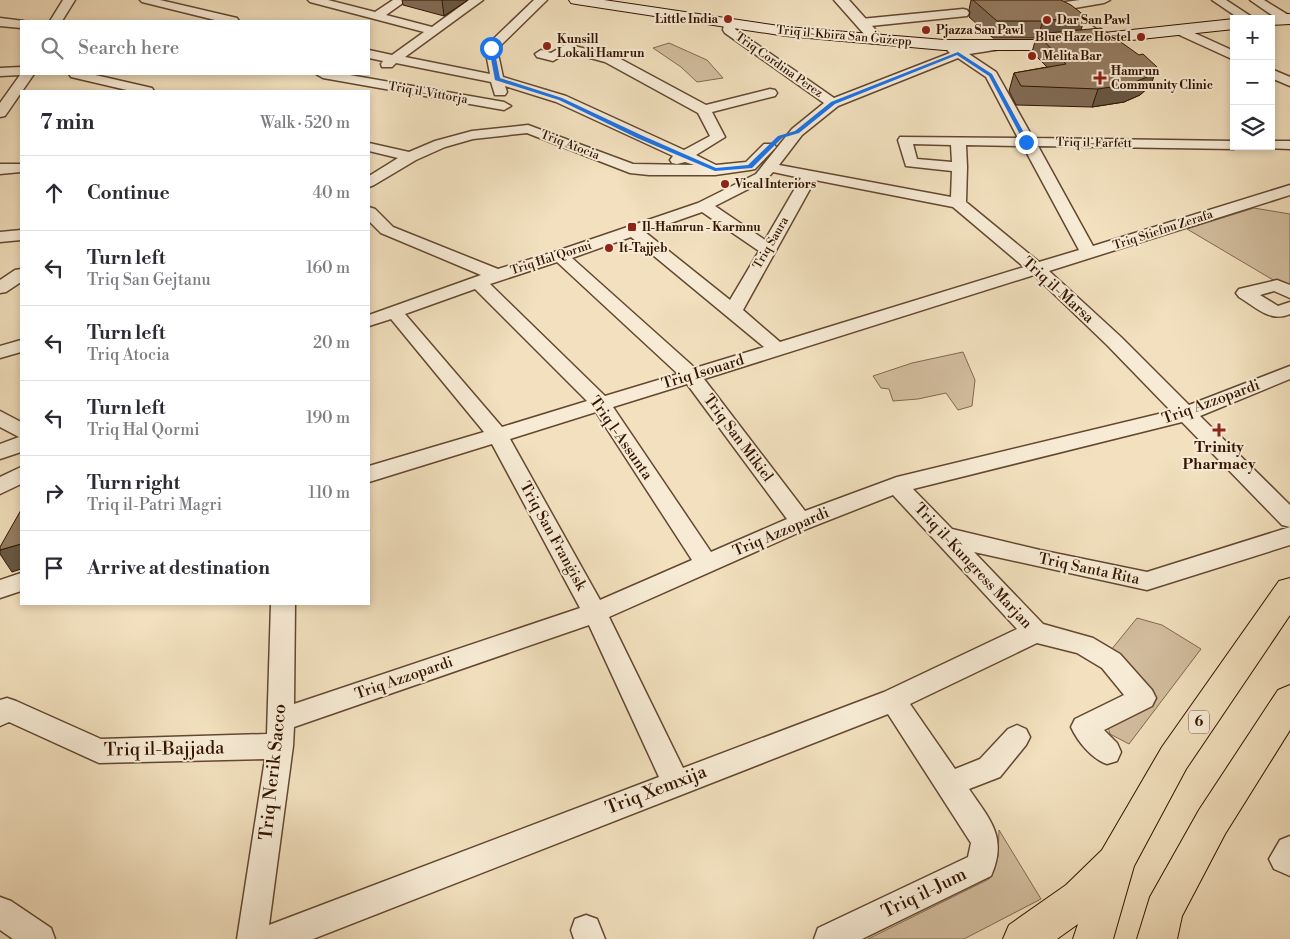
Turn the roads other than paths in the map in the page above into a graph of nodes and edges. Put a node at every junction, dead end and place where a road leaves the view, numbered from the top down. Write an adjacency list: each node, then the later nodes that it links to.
1 (69, 0): 18 (street)
2 (146, 0): 15 (street)
3 (208, 0): 15 (street)
4 (314, 0): 16 (street)
5 (401, 0): 16 (street)
6 (477, 0): 26 (street)
7 (541, 0): 42 (street)
8 (576, 0): 23 (main road, Triq il-Kbira San Ġużepp)
9 (841, 0): 21 (street)
10 (947, 0): 21 (street)
11 (1104, 0): 27 (street)
12 (1218, 0): 14 (street)
13 (1256, 0): 17 (street)
14 (1242, 15)
15 (192, 17): 19 (street)
16 (375, 17): 26 (street)
17 (1282, 19)
18 (57, 20)
19 (223, 20)
20 (0, 22): 22 (street)
21 (862, 23): 28 (street)
22 (20, 24)
23 (730, 24): 28 (main road, Triq il-Kbira San Ġużepp); 48 (street, Triq Cordina Perez)
24 (1230, 24): 25 (main road, Triq il-Kbira San Ġużepp)
25 (1179, 30): 27 (main road, Triq il-Kbira San Ġużepp); 32 (street)
26 (435, 31): 33 (street)
27 (1101, 39): 29 (main road, Triq il-Kbira San Ġużepp)
28 (877, 40): 29 (main road, Triq il-Kbira San Ġużepp)
29 (952, 49): 48 (street, Triq Ħal Qormi); 56 (street)
30 (370, 54): 33 (street)
31 (541, 54): 52 (street)
32 (1230, 54)
33 (394, 60): 36 (street); 42 (street)
34 (20, 71): 35 (street)
35 (0, 72)
36 (370, 74)
37 (26, 75): 51 (street)
38 (80, 75): 45 (street)
39 (329, 75): 43 (street, Triq il-Vittorja)
40 (368, 75): 43 (street)
41 (1275, 75): 44 (street)
42 (497, 79): 50 (street); 61 (street)
43 (360, 80): 46 (street); 50 (street, Triq il-Vittorja)
44 (1290, 82)
45 (143, 90)
46 (344, 90)
47 (770, 93): 52 (street)
48 (833, 103): 54 (street, Triq Ħal Qormi)
49 (20, 105): 51 (street)
50 (504, 106): 53 (street)
51 (3, 108)
52 (704, 110): 61 (street)
53 (510, 131): 62 (street, Triq Atocia); 68 (street, Triq Atocia)
54 (797, 132): 63 (street, Triq Ħal Qormi); 64 (street, Triq Ħal Qormi)
55 (958, 141): 56 (street, Triq il-Farfett); 65 (street); 65 (street, Triq il-Farfett)
56 (1026, 142): 57 (street, Triq il-Farfett); 82 (street)
57 (1230, 144)
58 (1275, 145): 59 (street)
59 (1290, 145)
60 (370, 146): 62 (street)
61 (685, 156): 68 (street); 69 (street)
62 (411, 158): 71 (street, Triq Atocia)
63 (750, 166): 69 (street, Triq Atocia)
64 (768, 167): 70 (street, Triq il-Marsa); 74 (street, Triq Ħal Qormi)
65 (960, 167): 73 (street)
66 (20, 168): 67 (street)
67 (0, 169)
68 (661, 170): 69 (street, Triq Atocia)
69 (715, 170)
70 (810, 175): 73 (street, Triq il-Marsa); 81 (street, Triq Saura)
71 (370, 181)
72 (1290, 190): 82 (street, Triq Stiefnu Zerafa)
73 (958, 203): 84 (street, Triq il-Marsa)
74 (704, 206): 77 (street, Triq Ħal Qormi); 81 (street)
75 (370, 213): 76 (street)
76 (387, 230): 79 (street); 86 (street)
77 (632, 230): 83 (street, Triq Ħal Qormi); 90 (street)
78 (20, 235): 80 (street)
79 (370, 236)
80 (0, 237)
81 (767, 249): 90 (street, Triq Saura)
82 (1089, 253): 84 (street, Triq Stiefnu Zerafa)
83 (560, 256): 86 (street, Triq Ħal Qormi); 98 (street, Triq San Mikiel)
84 (1036, 268): 95 (street, Triq Isouard); 100 (street, Triq il-Marsa)
85 (20, 275): 88 (street)
86 (497, 275): 87 (street, Triq Ħal Qormi)
87 (478, 282): 91 (street, Triq Ħal Qormi); 99 (street, Triq l-Assunta)
88 (0, 288)
89 (1290, 293): 92 (street)
90 (733, 311): 95 (street)
91 (394, 312): 93 (street, Triq Ħal Qormi); 102 (street, Triq San Franġisk)
92 (1286, 314)
93 (370, 321)
94 (20, 346): 96 (street)
95 (777, 349): 98 (street, Triq Isouard)
96 (0, 352)
97 (1290, 372): 100 (street, Triq Azzopardi)
98 (691, 376): 99 (street, Triq Isouard); 109 (street, Triq San Mikiel)
99 (601, 404): 102 (street, Triq Isouard); 112 (street, Triq l-Assunta)
100 (1185, 414): 106 (street, Triq Azzopardi); 108 (street, Triq il-Marsa)
101 (11, 430): 103 (street)
102 (498, 436): 104 (street, Triq Isouard); 117 (street, Triq San Franġisk)
103 (0, 452)
104 (370, 474)
105 (20, 476): 107 (street)
106 (897, 485): 109 (street, Triq Azzopardi); 110 (street, Triq il-Kungress Marjan)
107 (0, 486)
108 (1290, 519)
109 (801, 522): 112 (street, Triq Azzopardi)
110 (944, 536): 111 (street, Triq Santa Rita); 118 (street, Triq il-Kungress Marjan)
111 (1290, 536)
112 (706, 564): 117 (street, Triq Azzopardi)
113 (20, 582): 114 (street)
114 (0, 589)
115 (1290, 590): 127 (highway, 6)
116 (283, 605): 122 (street, Triq Nerik Sacco)
117 (595, 613): 122 (street, Triq Azzopardi); 125 (street, Triq San Franġisk)
118 (1035, 632): 119 (street, Triq Xemxija); 124 (street, Triq il-Kungress Marjan)
119 (893, 700): 125 (street, Triq Xemxija); 126 (street, Triq il-Jum)
120 (1290, 700): 135 (highway)
121 (2, 706): 122 (street, Triq il-Bajjada)
122 (280, 733): 130 (street, Triq Nerik Sacco)
123 (1017, 737): 126 (street)
124 (1107, 752)
125 (676, 782): 131 (street, Triq Xemxija)
126 (949, 784): 132 (street, Triq il-Jum)
127 (1117, 860): 133 (highway); 134 (highway, 6)
128 (0, 912): 129 (street)
129 (40, 939)
130 (252, 939)
131 (274, 939)
132 (828, 939)
133 (1024, 939)
134 (1092, 939)
135 (1157, 939)

